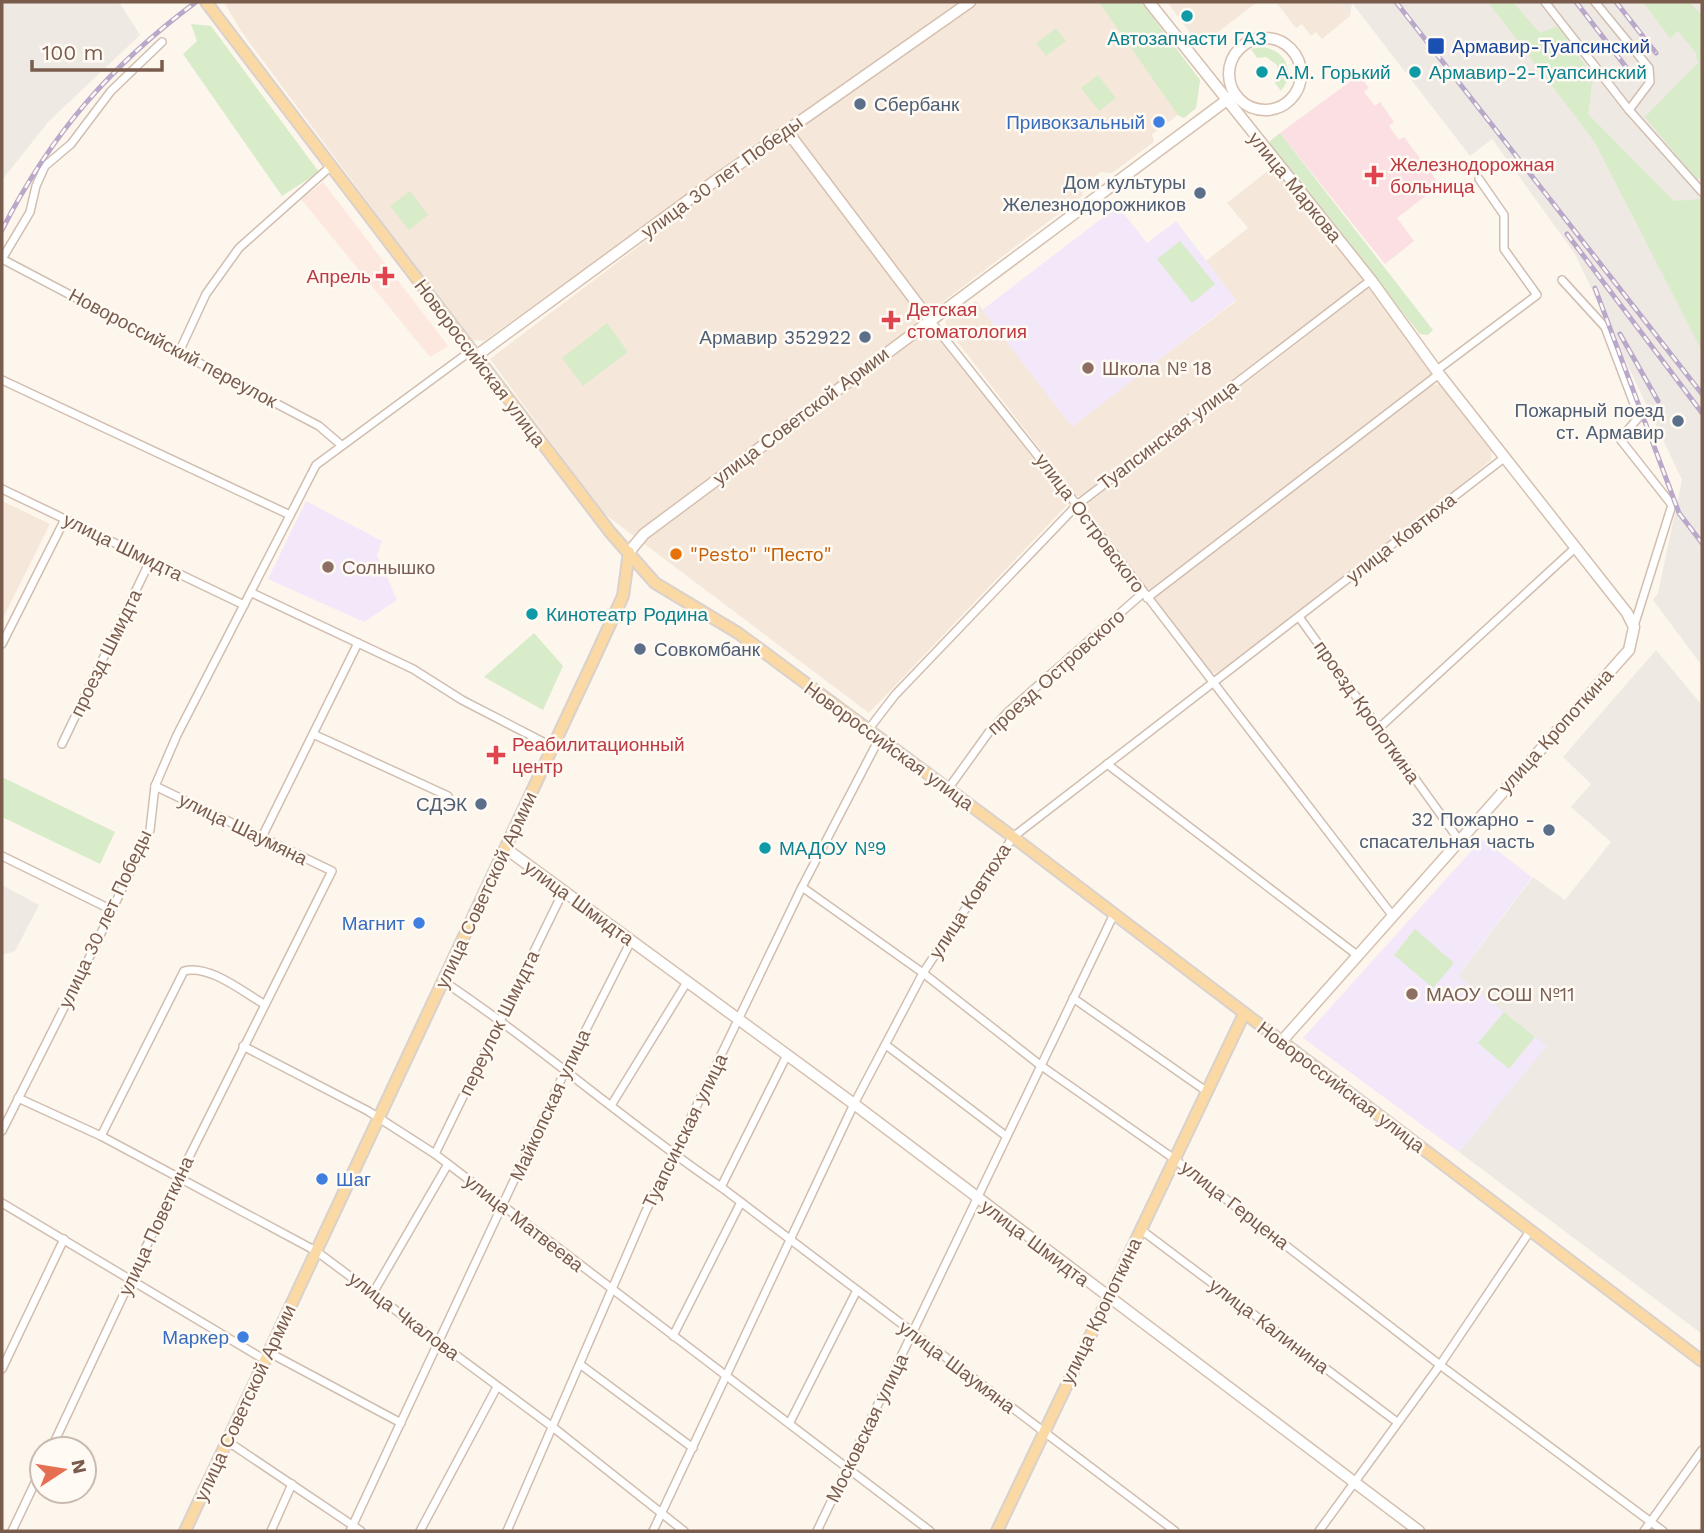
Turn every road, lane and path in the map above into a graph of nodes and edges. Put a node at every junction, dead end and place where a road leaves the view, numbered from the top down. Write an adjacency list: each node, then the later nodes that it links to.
1 (206, 2): 11 (main road, Новороссийская улица)
2 (970, 2): 10 (main road, улица 30 лет Победы)
3 (1149, 2): 8 (main road, улица Маркова)
4 (1545, 2): 9 (street)
5 (1595, 2): 9 (street)
6 (162, 42): 14 (street)
7 (1235, 94): 7 (main road); 8 (main road, улица Советской Армии)
8 (1225, 101): 15 (main road, улица Маркова); 17 (main road, улица Советской Армии)
9 (1629, 110): 13 (street)
10 (787, 131): 17 (main road, улица Островского); 19 (main road, улица 30 лет Победы)
11 (330, 167): 18 (street); 19 (main road, Новороссийская улица)
12 (1479, 179): 20 (street)
13 (1702, 192)
14 (2, 259): 18 (street, Новороссийский переулок)
15 (1371, 280): 20 (main road, улица Маркова); 25 (street, Туапсинская улица)
16 (1562, 280): 35 (street)
17 (929, 319): 25 (street, улица Островского); 29 (main road, улица Советской Армии)
18 (180, 350): 22 (street, Новороссийский переулок)
19 (474, 354): 22 (street, улица 30 лет Победы); 29 (main road, Новороссийская улица)
20 (1438, 372): 23 (main road, улица Маркова); 32 (street)
21 (2, 380): 26 (street)
22 (340, 444): 26 (street, улица 30 лет Победы)
23 (1504, 458): 28 (main road, улица Маркова); 34 (street, улица Ковтюха)
24 (2, 489): 27 (street, улица Шмидта)
25 (1077, 505): 32 (street, улица Островского); 40 (street, Туапсинская улица)
26 (290, 515): 31 (street, улица 30 лет Победы)
27 (65, 519): 30 (street, улица Шмидта); 37 (street)
28 (1575, 548): 35 (main road, улица Маркова); 39 (street)
29 (629, 552): 40 (main road, Новороссийская улица); 44 (main road, улица Советской Армии)
30 (149, 561): 33 (street, улица Шмидта); 43 (street, проезд Шмидта)
31 (252, 593): 33 (street, улица 30 лет Победы); 36 (street)
32 (1145, 595): 38 (street, улица Островского); 47 (street, проезд Островского)
33 (244, 605): 46 (street, улица 30 лет Победы)
34 (1299, 617): 38 (street, улица Ковтюха); 39 (street, проезд Кропоткина)
35 (1634, 627): 51 (main road, улица Кропоткина)
36 (358, 643): 41 (street); 44 (street)
37 (2, 644)
38 (1213, 684): 45 (street, улица Ковтюха); 59 (street, улица Островского)
39 (1378, 729): 51 (street, проезд Кропоткина)
40 (868, 730): 42 (main road, Новороссийская улица)
41 (313, 734): 48 (street); 50 (street)
42 (879, 739): 47 (main road, Новороссийская улица); 55 (street, Туапсинская улица)
43 (62, 744)
44 (553, 747): 52 (main road, улица Советской Армии)
45 (1107, 764): 49 (street, улица Ковтюха); 61 (street)
46 (155, 786): 50 (street, улица Шаумяна); 57 (street, улица 30 лет Победы)
47 (948, 789): 49 (main road, Новороссийская улица)
48 (448, 796)
49 (1013, 837): 58 (main road, Новороссийская улица); 62 (street, улица Ковтюха)
50 (261, 839): 54 (street, улица Шаумяна)
51 (1459, 840): 59 (main road, улица Кропоткина)
52 (505, 848): 56 (main road, улица Шмидта); 63 (main road, улица Советской Армии)
53 (2, 856): 57 (street)
54 (332, 871): 66 (street, улица Поветкина)
55 (802, 887): 62 (street, улица Герцена); 68 (street, Туапсинская улица)
56 (563, 892): 60 (main road, улица Шмидта); 69 (street, переулок Шмидта)
57 (112, 910): 77 (street, улица 30 лет Победы)
58 (1114, 914): 65 (street, Московская улица); 67 (main road, Новороссийская улица)
59 (1392, 915): 61 (main road, улица Кропоткина)
60 (631, 941): 64 (main road, улица Шмидта); 75 (street, Майкопская улица)
61 (1357, 956): 70 (main road, улица Кропоткина)
62 (923, 973): 71 (street, улица Ковтюха); 74 (street, улица Герцена)
63 (443, 981): 69 (street, улица Шаумяна); 80 (main road, улица Советской Армии)
64 (687, 982): 68 (main road, улица Шмидта); 78 (street)
65 (1073, 998): 74 (street, Московская улица); 76 (street)
66 (264, 1004): 72 (street, улица Поветкина); 82 (street)
67 (1244, 1014): 70 (main road, Новороссийская улица); 76 (main road, улица Кропоткина)
68 (738, 1019): 73 (main road, улица Шмидта); 85 (street, Туапсинская улица)
69 (502, 1020): 75 (street, улица Шаумяна); 84 (street, переулок Шмидта)
70 (1281, 1042): 95 (main road, Новороссийская улица)
71 (886, 1045): 79 (street, улица Ковтюха); 83 (street)
72 (243, 1046): 80 (street, улица Матвеева); 88 (street, улица Поветкина)
73 (787, 1055): 79 (main road, улица Шмидта); 89 (street)
74 (1040, 1065): 83 (street, Московская улица); 86 (street, улица Герцена)
75 (566, 1069): 78 (street, улица Шаумяна); 93 (street, Майкопская улица)
76 (1206, 1091): 86 (main road, улица Кропоткина)
77 (18, 1098): 81 (street, улица 30 лет Победы); 82 (street, улица Чкалова)
78 (612, 1104): 85 (street, улица Шаумяна)
79 (854, 1104): 90 (main road, улица Шмидта); 97 (street, улица Ковтюха)
80 (379, 1117): 84 (street, улица Матвеева); 98 (main road, улица Советской Армии)
81 (2, 1131)
82 (101, 1136): 88 (street, улица Чкалова)
83 (1006, 1136): 90 (street, Московская улица)
84 (435, 1154): 87 (street, улица Матвеева)
85 (673, 1154): 89 (street, улица Шаумяна); 101 (street, Туапсинская улица)
86 (1174, 1158): 94 (main road, улица Кропоткина); 110 (street, улица Герцена)
87 (448, 1164): 93 (street, улица Матвеева); 102 (street)
88 (179, 1177): 98 (street, улица Чкалова); 99 (street, улица Поветкина)
89 (721, 1187): 91 (street, улица Шаумяна)
90 (976, 1198): 103 (main road, улица Шмидта); 104 (street, Московская улица)
91 (741, 1202): 97 (street, улица Шаумяна); 105 (street)
92 (2, 1203): 96 (street)
93 (502, 1208): 101 (street, улица Матвеева); 106 (street, Майкопская улица)
94 (1140, 1229): 103 (main road, улица Кропоткина); 115 (street, улица Калинина)
95 (1530, 1231): 108 (main road, Новороссийская улица); 110 (street)
96 (64, 1239): 99 (street); 111 (street)
97 (791, 1242): 100 (street, улица Шаумяна); 112 (street, улица Ковтюха)
98 (316, 1251): 102 (street, улица Чкалова); 107 (main road, улица Советской Армии)
99 (131, 1279): 107 (street); 119 (street, улица Поветкина)
100 (857, 1290): 104 (street, улица Шаумяна); 114 (street)
101 (612, 1292): 105 (street, улица Матвеева); 109 (street, Туапсинская улица)
102 (373, 1293): 106 (street, улица Чкалова)
103 (1108, 1298): 118 (main road, улица Кропоткина); 124 (main road, улица Шмидта)
104 (913, 1333): 118 (street, улица Шаумяна); 123 (street, Московская улица)
105 (673, 1336): 112 (street, улица Матвеева)
106 (438, 1341): 113 (street, улица Чкалова); 116 (street, Майкопская улица)
107 (267, 1356): 116 (street); 120 (main road, улица Советской Армии)
108 (1702, 1361)
109 (581, 1365): 117 (street, Туапсинская улица); 121 (street)
110 (1440, 1365): 115 (street); 128 (street, улица Герцена)
111 (2, 1369)
112 (727, 1377): 114 (street, улица Матвеева); 121 (street, улица Ковтюха)
113 (497, 1387): 117 (street, улица Чкалова); 134 (street)
114 (790, 1422): 123 (street, улица Матвеева)
115 (1397, 1422): 124 (street)
116 (401, 1423): 129 (street, Майкопская улица)
117 (554, 1428): 127 (street, улица Чкалова); 135 (street, Туапсинская улица)
118 (1044, 1433): 140 (main road, улица Кропоткина); 141 (street, улица Шаумяна)
119 (58, 1435)
120 (227, 1441): 125 (street); 131 (main road, улица Советской Армии)
121 (693, 1448): 127 (street, улица Ковтюха)
122 (1702, 1450): 128 (street)
123 (847, 1468): 138 (street, Московская улица); 139 (street, улица Матвеева)
124 (1354, 1483): 142 (street); 143 (main road, улица Шмидта)
125 (292, 1484): 129 (street); 132 (street)
126 (28, 1497): 130 (street)
127 (662, 1512): 136 (street, улица Ковтюха); 137 (street, улица Чкалова)
128 (1650, 1522): 144 (street); 145 (street, улица Герцена)
129 (352, 1528): 133 (street)
130 (12, 1531)
131 (185, 1531)
132 (271, 1531)
133 (361, 1531)
134 (420, 1531)
135 (507, 1531)
136 (653, 1531)
137 (684, 1531)
138 (817, 1531)
139 (930, 1531)
140 (997, 1531)
141 (1175, 1531)
142 (1319, 1531)
143 (1419, 1531)
144 (1644, 1531)
145 (1663, 1531)

